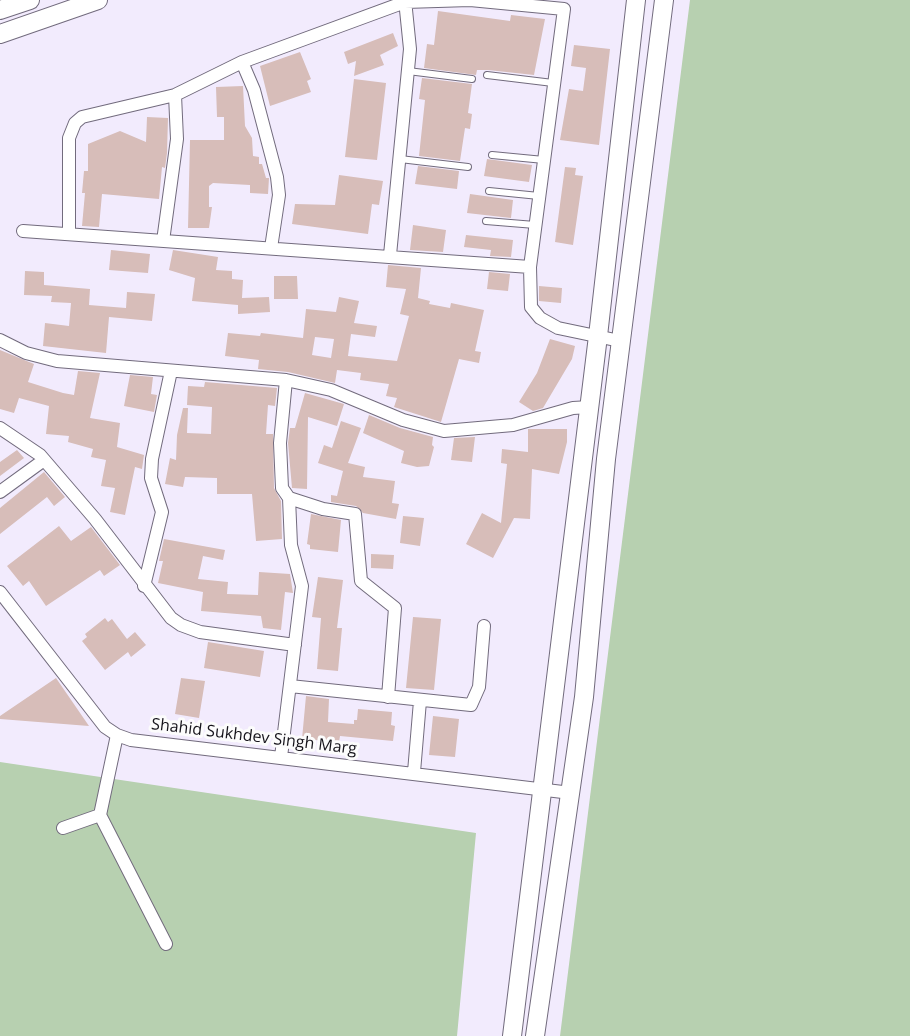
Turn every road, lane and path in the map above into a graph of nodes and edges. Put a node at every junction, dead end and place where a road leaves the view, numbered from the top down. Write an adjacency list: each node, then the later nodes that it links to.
1 (30, 0): 6 (main road)
2 (98, 0): 7 (main road)
3 (636, 0): 28 (main road)
4 (664, 0): 30 (main road)
5 (405, 1): 8 (street); 9 (street); 12 (street)
6 (0, 10)
7 (0, 34)
8 (242, 62): 13 (street); 25 (street)
9 (408, 71): 11 (lane); 15 (street)
10 (487, 75): 12 (lane)
11 (472, 79)
12 (553, 83): 16 (street)
13 (175, 95): 23 (street); 24 (street)
14 (492, 155): 16 (lane)
15 (400, 159): 17 (lane); 26 (street)
16 (544, 160): 19 (street)
17 (468, 167)
18 (489, 191): 19 (lane)
19 (539, 196): 21 (street)
20 (486, 221): 21 (lane)
21 (535, 225): 27 (street)
22 (22, 231): 23 (street)
23 (69, 234): 24 (street)
24 (163, 241): 25 (street)
25 (271, 248): 26 (street)
26 (390, 255): 27 (street)
27 (530, 267): 28 (street)
28 (598, 336): 30 (street); 33 (main road)
29 (0, 340): 31 (street)
30 (620, 340): 36 (main road)
31 (171, 371): 32 (street); 42 (street)
32 (286, 380): 33 (street); 39 (street)
33 (590, 407): 35 (main road)
34 (0, 428): 37 (street)
35 (585, 442): 36 (main road); 40 (main road)
36 (606, 452): 41 (main road)
37 (44, 460): 38 (street); 42 (street)
38 (0, 492)
39 (289, 498): 45 (street); 47 (street)
40 (569, 569): 41 (main road); 52 (main road)
41 (596, 574): 53 (main road)
42 (144, 586): 45 (street)
43 (1, 596): 49 (street)
44 (484, 626): 48 (street)
45 (295, 645): 46 (street)
46 (290, 686): 47 (street); 50 (street)
47 (388, 697): 48 (street)
48 (420, 701): 51 (street)
49 (117, 735): 50 (street, Shahid Sukhdev Singh Marg); 54 (street)
50 (281, 757): 51 (street, Shahid Sukhdev Singh Marg)
51 (414, 772): 52 (street, Shahid Sukhdev Singh Marg)
52 (538, 782): 53 (main road); 57 (main road)
53 (573, 784): 58 (main road)
54 (100, 815): 55 (street); 56 (street)
55 (63, 828)
56 (166, 944)
57 (512, 1036)
58 (535, 1036)

